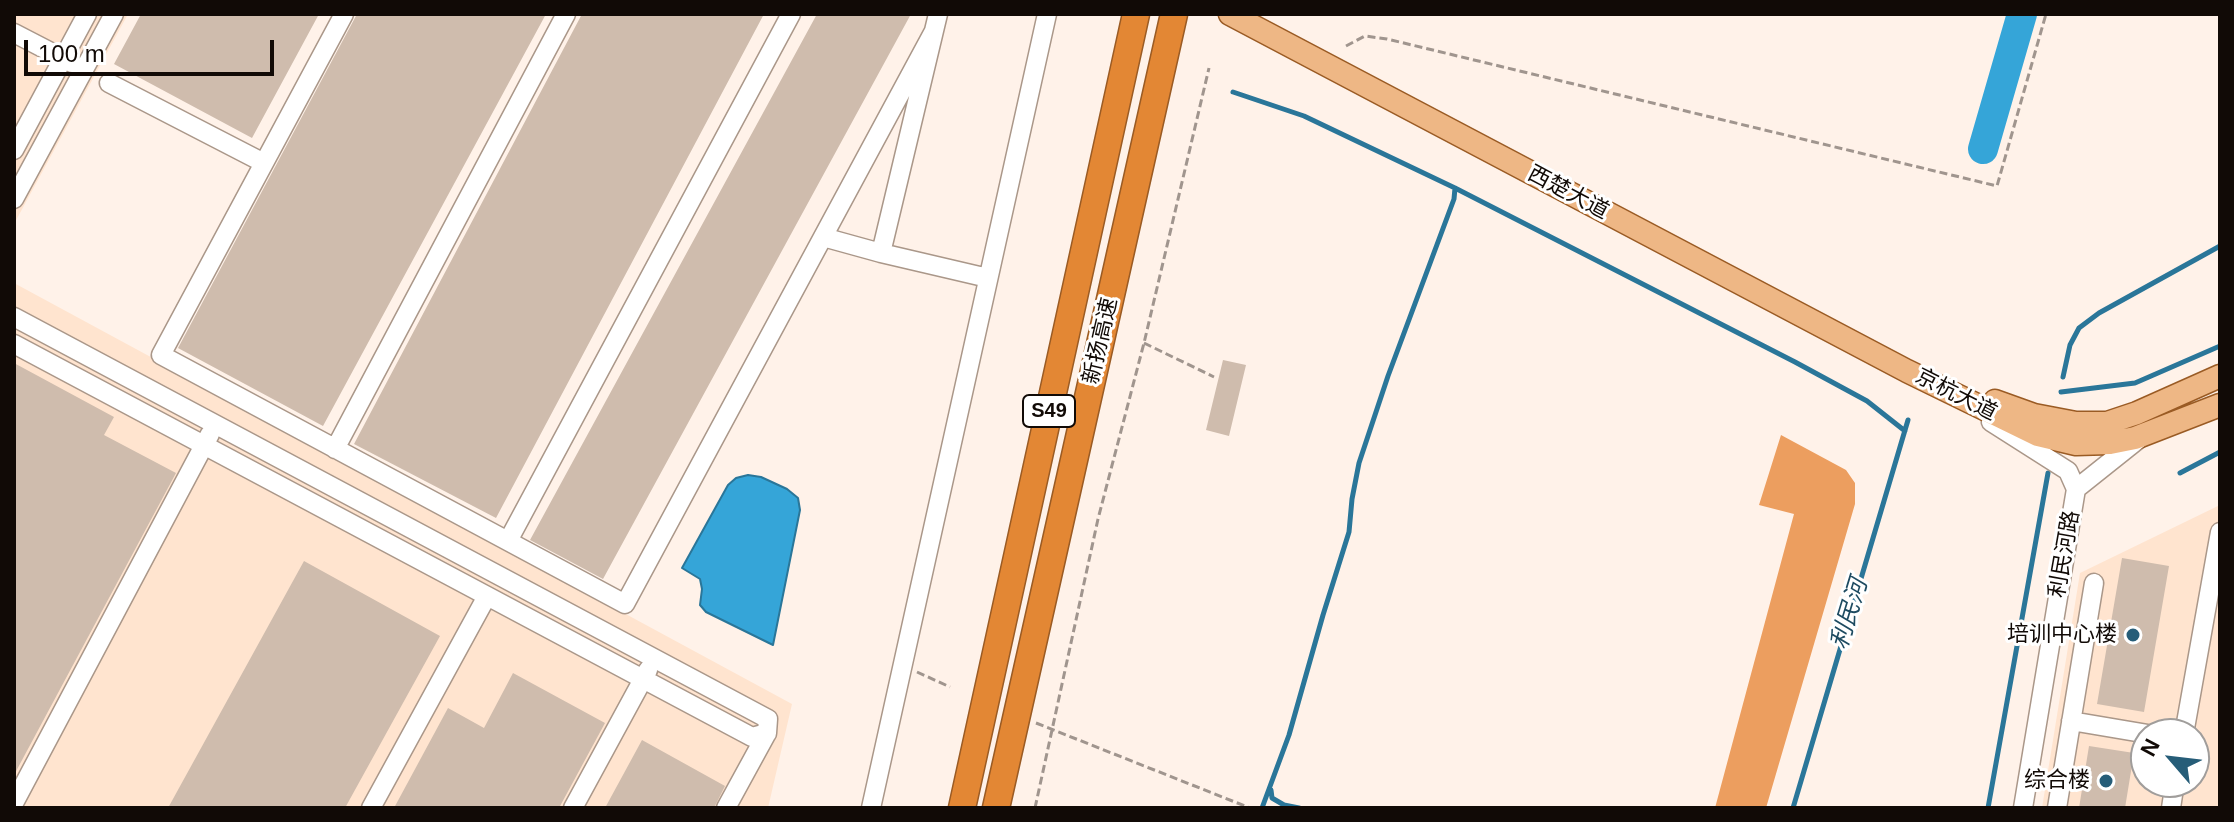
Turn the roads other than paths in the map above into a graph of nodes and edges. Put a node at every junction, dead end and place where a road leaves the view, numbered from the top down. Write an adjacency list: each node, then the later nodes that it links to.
1 (87, 14): 12 (street)
2 (114, 14): 13 (street)
3 (344, 14): 16 (street)
4 (566, 14): 29 (street)
5 (791, 14): 32 (street)
6 (1047, 14): 20 (street)
7 (1136, 14): 46 (highway, 新扬高速 / S49)
8 (1230, 14): 23 (main road, 西楚大道)
9 (936, 22): 18 (street); 19 (street)
10 (1172, 23): 47 (highway, 新扬高速 / S49)
11 (14, 33): 12 (street)
12 (63, 59): 13 (street); 15 (street)
13 (84, 70): 17 (street)
14 (109, 83): 16 (street)
15 (14, 150)
16 (264, 163): 29 (street)
17 (14, 199)
18 (823, 237): 19 (street); 32 (street)
19 (881, 253): 20 (street)
20 (988, 278): 45 (street)
21 (14, 317): 26 (street)
22 (14, 344): 28 (street)
23 (1907, 371): 24 (main road, 京杭大道); 27 (main road, 京杭大道); 30 (street, 利民河路)
24 (2220, 376)
25 (2220, 405): 27 (main road, 京杭大道)
26 (215, 424): 28 (street); 35 (street)
27 (2147, 433): 30 (street, 利民河路)
28 (204, 445): 34 (street); 41 (street)
29 (335, 449): 32 (street)
30 (2076, 489): 48 (street, 利民河路)
31 (2220, 532): 37 (street)
32 (508, 541)
33 (2094, 583): 38 (street)
34 (487, 596): 36 (street); 42 (street)
35 (653, 657): 36 (street); 40 (street)
36 (643, 679): 40 (street); 43 (street)
37 (2187, 718)
38 (2071, 721): 39 (street); 49 (street)
39 (2130, 731)
40 (767, 733): 44 (street)
41 (14, 803)
42 (371, 808)
43 (573, 808)
44 (726, 808)
45 (871, 808)
46 (962, 808)
47 (996, 808)
48 (2023, 808)
49 (2057, 808)

